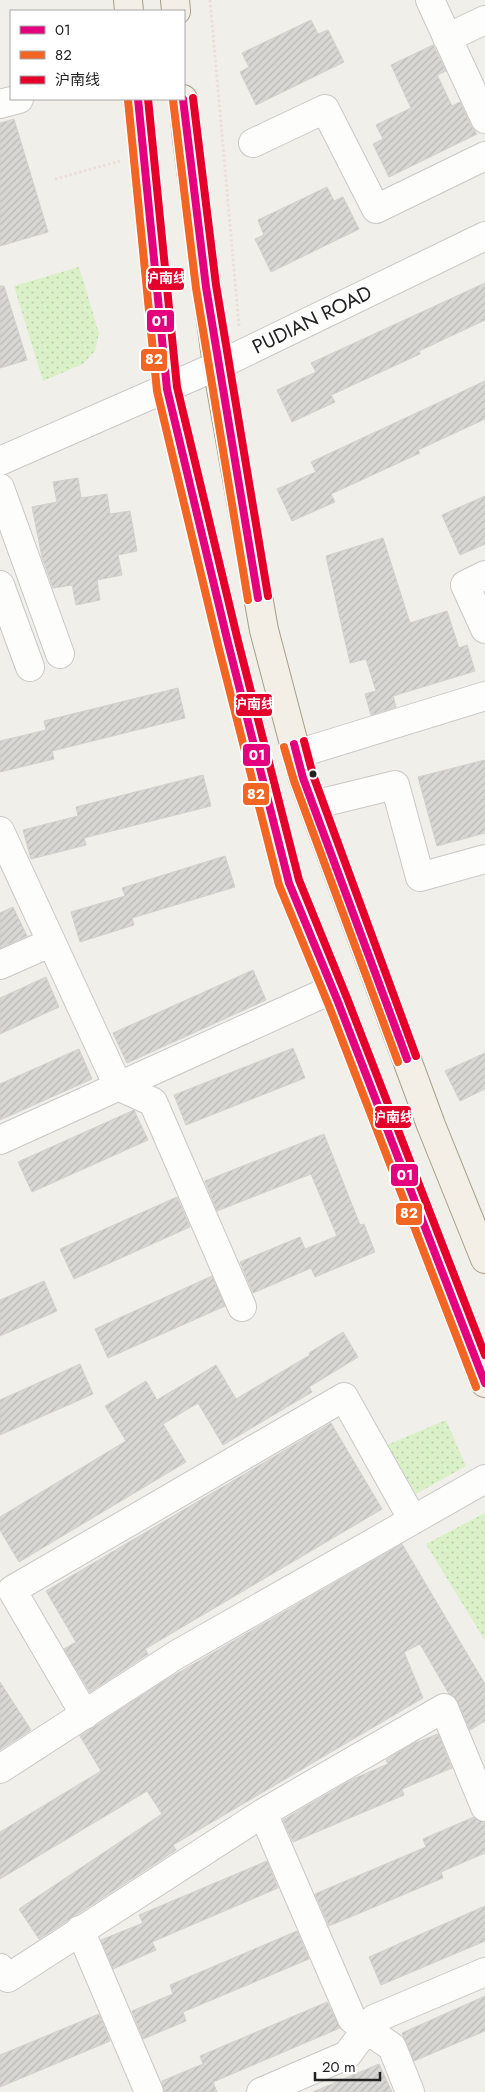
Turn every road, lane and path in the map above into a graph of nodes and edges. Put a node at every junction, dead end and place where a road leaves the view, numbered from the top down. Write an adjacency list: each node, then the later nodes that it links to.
1 (210, 0): 15 (path)
2 (430, 0): 4 (street)
3 (485, 20): 4 (street)
4 (447, 38): 9 (street)
5 (15, 100): 8 (street)
6 (138, 100): 12 (main road)
7 (183, 100): 15 (main road)
8 (0, 104)
9 (485, 119)
10 (253, 143): 11 (street)
11 (485, 156)
12 (143, 159): 13 (path); 16 (main road)
13 (54, 179)
14 (485, 236): 15 (street, PUDIAN ROAD)
15 (229, 360): 16 (street, PUDIAN ROAD); 25 (main road)
16 (167, 389): 17 (street, PUDIAN ROAD); 31 (main road)
17 (0, 460)
18 (0, 488): 22 (street)
19 (485, 575): 21 (street)
20 (0, 585): 23 (street)
21 (485, 629)
22 (60, 654)
23 (30, 668)
24 (485, 696): 25 (street)
25 (296, 754): 26 (main road)
26 (313, 805): 28 (street); 34 (main road)
27 (0, 831): 29 (street)
28 (485, 859)
29 (50, 943): 30 (street); 32 (street)
30 (0, 965)
31 (333, 989): 32 (street); 36 (main road)
32 (118, 1086): 33 (street); 35 (street)
33 (0, 1140)
34 (485, 1259)
35 (242, 1306)
36 (485, 1383)
37 (485, 1479): 38 (street)
38 (412, 1520): 39 (street); 39 (street)
39 (85, 1715): 40 (street)
40 (0, 1769)
41 (485, 1807): 42 (street)
42 (264, 1813): 43 (street); 46 (street)
43 (80, 1930): 44 (street); 47 (street)
44 (0, 1968)
45 (485, 1972): 46 (street)
46 (366, 2029): 48 (street); 49 (street)
47 (149, 2092)
48 (261, 2092)
49 (410, 2092)

